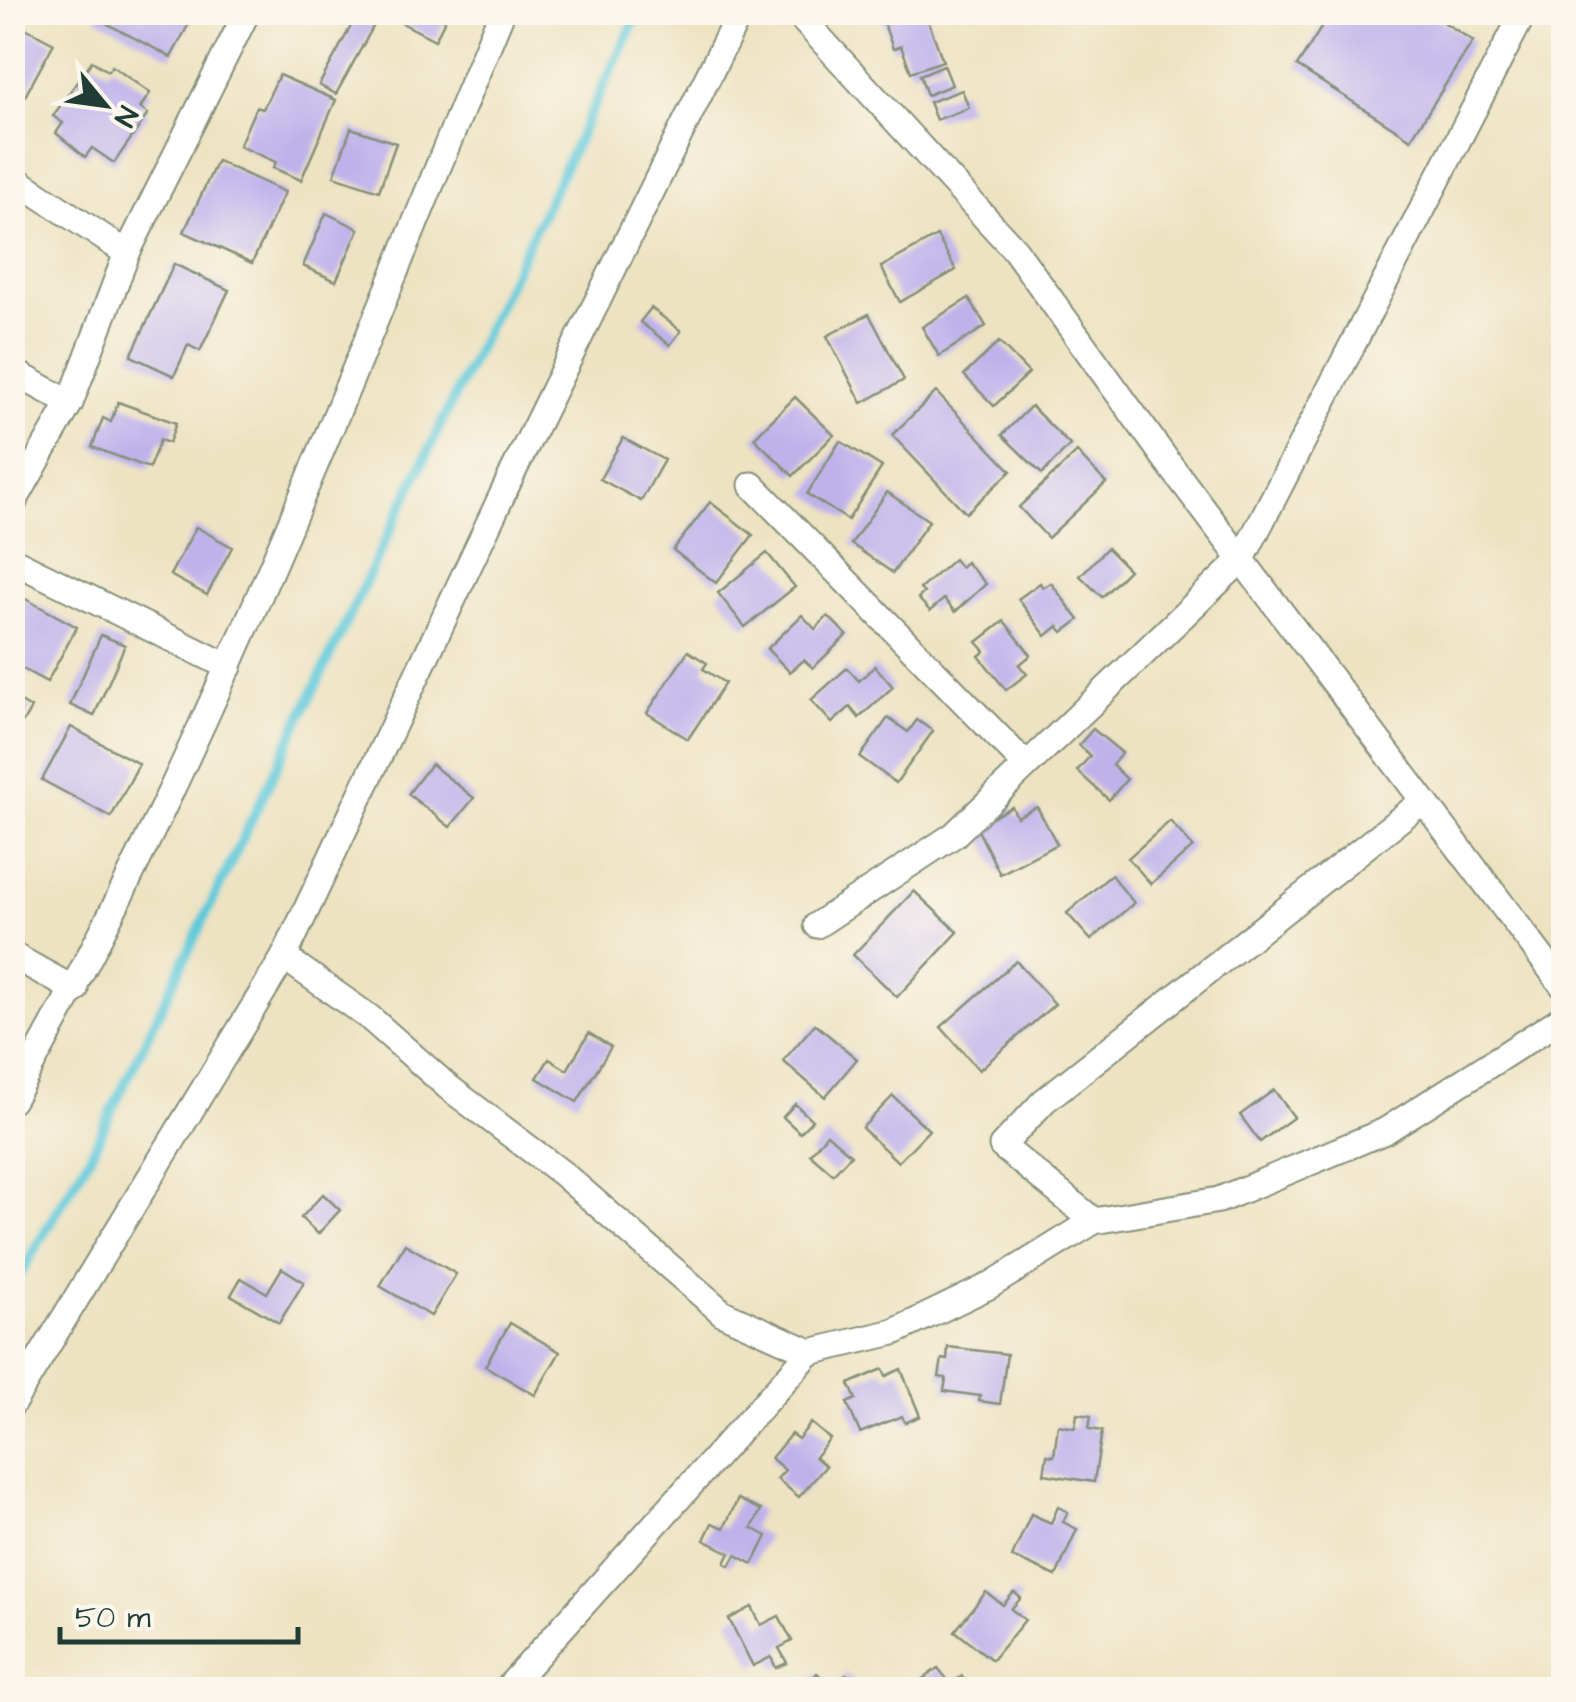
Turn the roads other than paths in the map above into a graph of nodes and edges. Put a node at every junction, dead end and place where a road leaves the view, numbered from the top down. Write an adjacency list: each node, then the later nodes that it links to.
1 (248, 12): 7 (street)
2 (502, 12): 14 (street)
3 (740, 12): 19 (street)
4 (796, 12): 12 (street)
5 (1524, 12): 12 (street)
6 (12, 177): 7 (street)
7 (127, 253): 9 (street)
8 (12, 371): 9 (street)
9 (70, 403): 11 (street)
10 (752, 485): 15 (street)
11 (12, 505)
12 (1242, 559): 15 (street); 16 (street)
13 (12, 560): 14 (street)
14 (229, 667): 21 (street)
15 (1026, 765): 17 (street)
16 (1422, 801): 20 (street); 24 (street)
17 (817, 925)
18 (12, 956): 21 (street)
19 (284, 957): 25 (street); 26 (street)
20 (1564, 988)
21 (75, 990): 23 (street)
22 (1564, 1017): 24 (street)
23 (12, 1100)
24 (1094, 1221): 25 (street)
25 (810, 1352): 27 (street)
26 (12, 1404)
27 (506, 1690)

